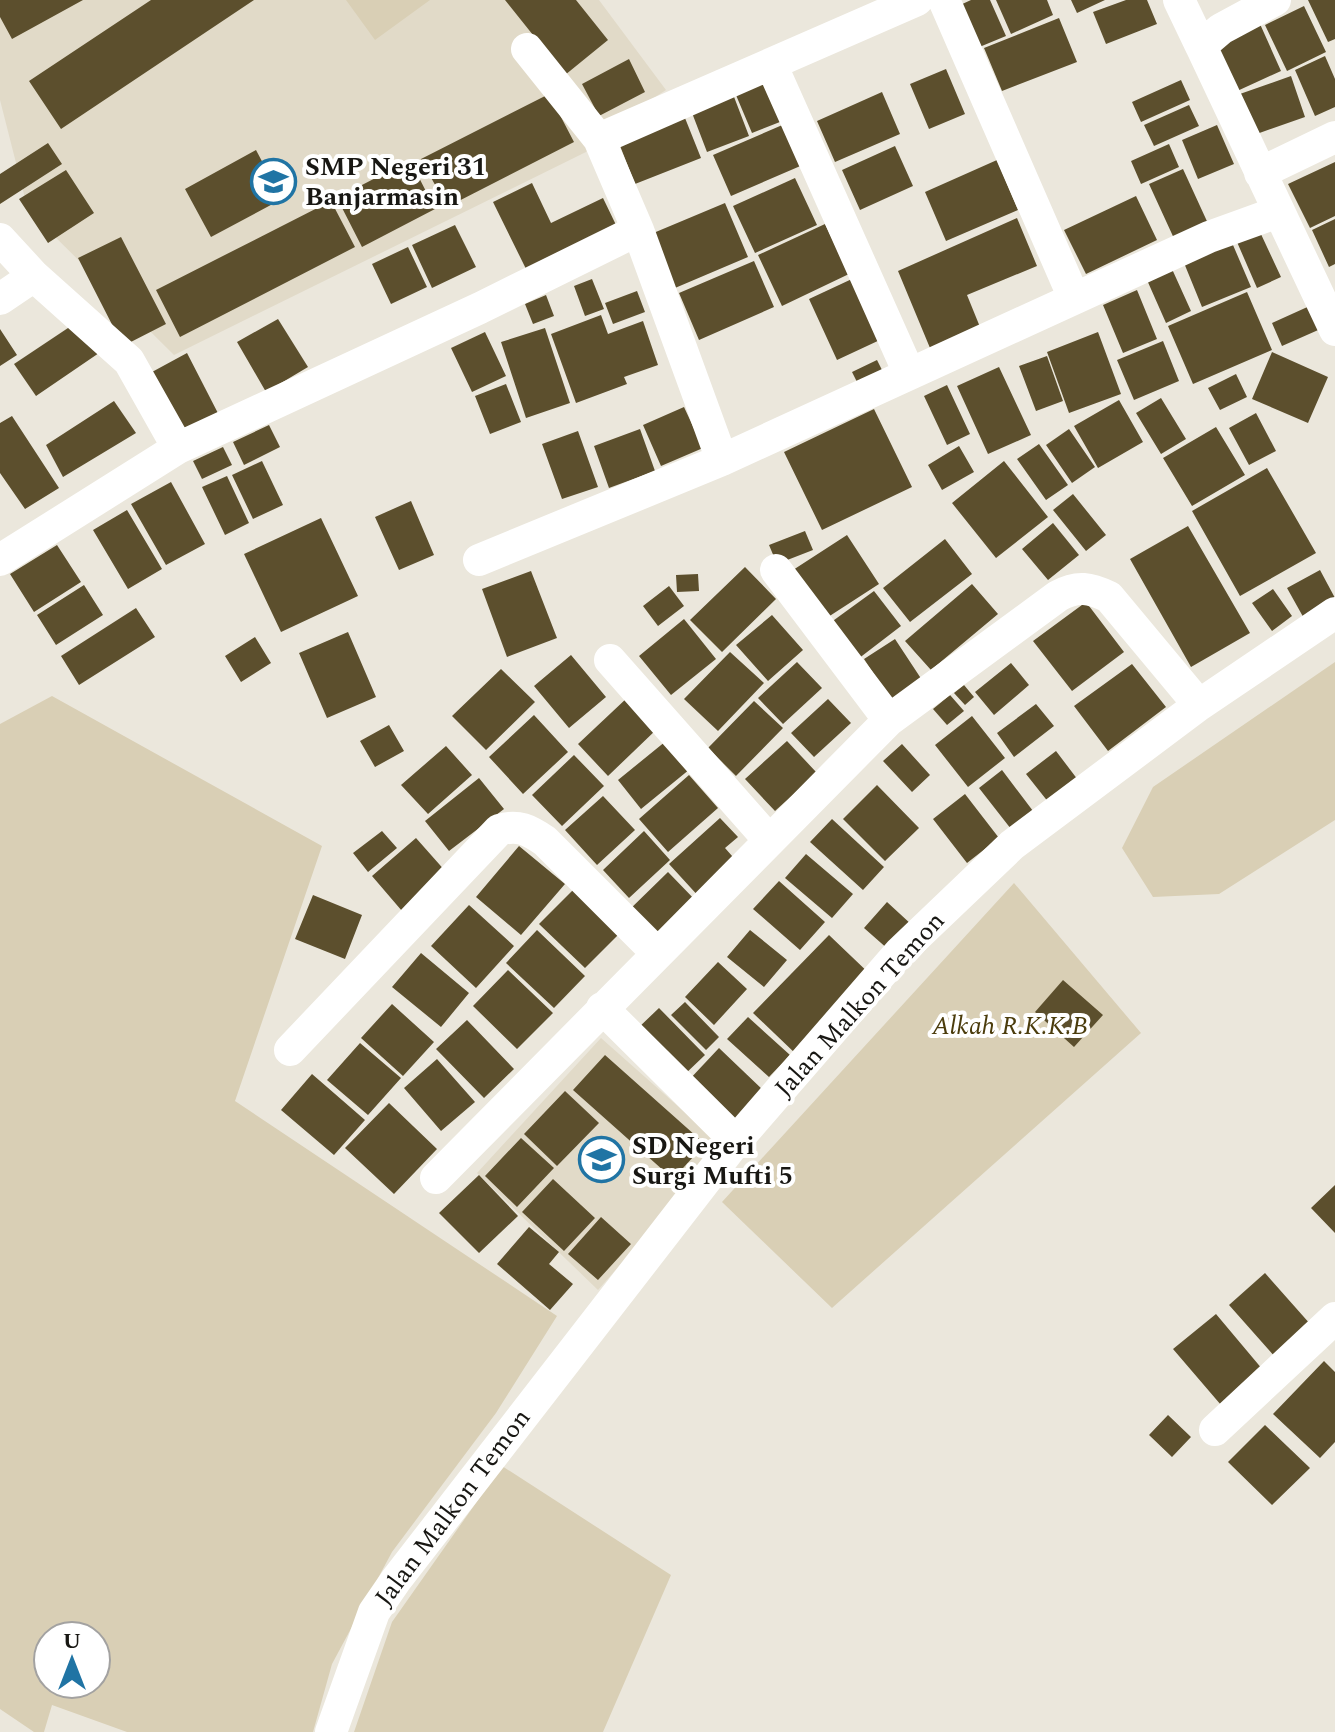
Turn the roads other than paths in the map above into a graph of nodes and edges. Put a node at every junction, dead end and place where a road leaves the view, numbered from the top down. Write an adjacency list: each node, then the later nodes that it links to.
1 (944, 0): 15 (street)
2 (1179, 0): 5 (street)
3 (1275, 0): 5 (street)
4 (906, 2): 7 (street)
5 (1201, 46): 10 (street)
6 (527, 49): 9 (street)
7 (771, 64): 9 (street); 18 (street)
8 (1335, 137): 10 (street)
9 (599, 139): 12 (street)
10 (1260, 173): 11 (street)
11 (1278, 212): 15 (street); 17 (street)
12 (638, 230): 19 (street); 20 (street)
13 (0, 239): 14 (street)
14 (34, 276): 16 (street); 19 (street)
15 (1074, 298): 18 (street)
16 (0, 299)
17 (1335, 330)
18 (909, 373): 20 (street)
19 (178, 448): 21 (street)
20 (722, 460): 22 (street)
21 (0, 560)
22 (479, 560)
23 (776, 570): 27 (street)
24 (1335, 613): 26 (street, Jalan Malkon Temon)
25 (610, 660): 28 (street)
26 (1199, 705): 27 (street); 32 (street, Jalan Malkon Temon)
27 (889, 720): 28 (street)
28 (769, 840): 29 (street)
29 (656, 952): 30 (street); 31 (street)
30 (602, 1008): 32 (street); 33 (street)
31 (290, 1050)
32 (736, 1141): 36 (street, Jalan Malkon Temon)
33 (436, 1178)
34 (1335, 1318): 35 (street)
35 (1215, 1430)
36 (331, 1732)

